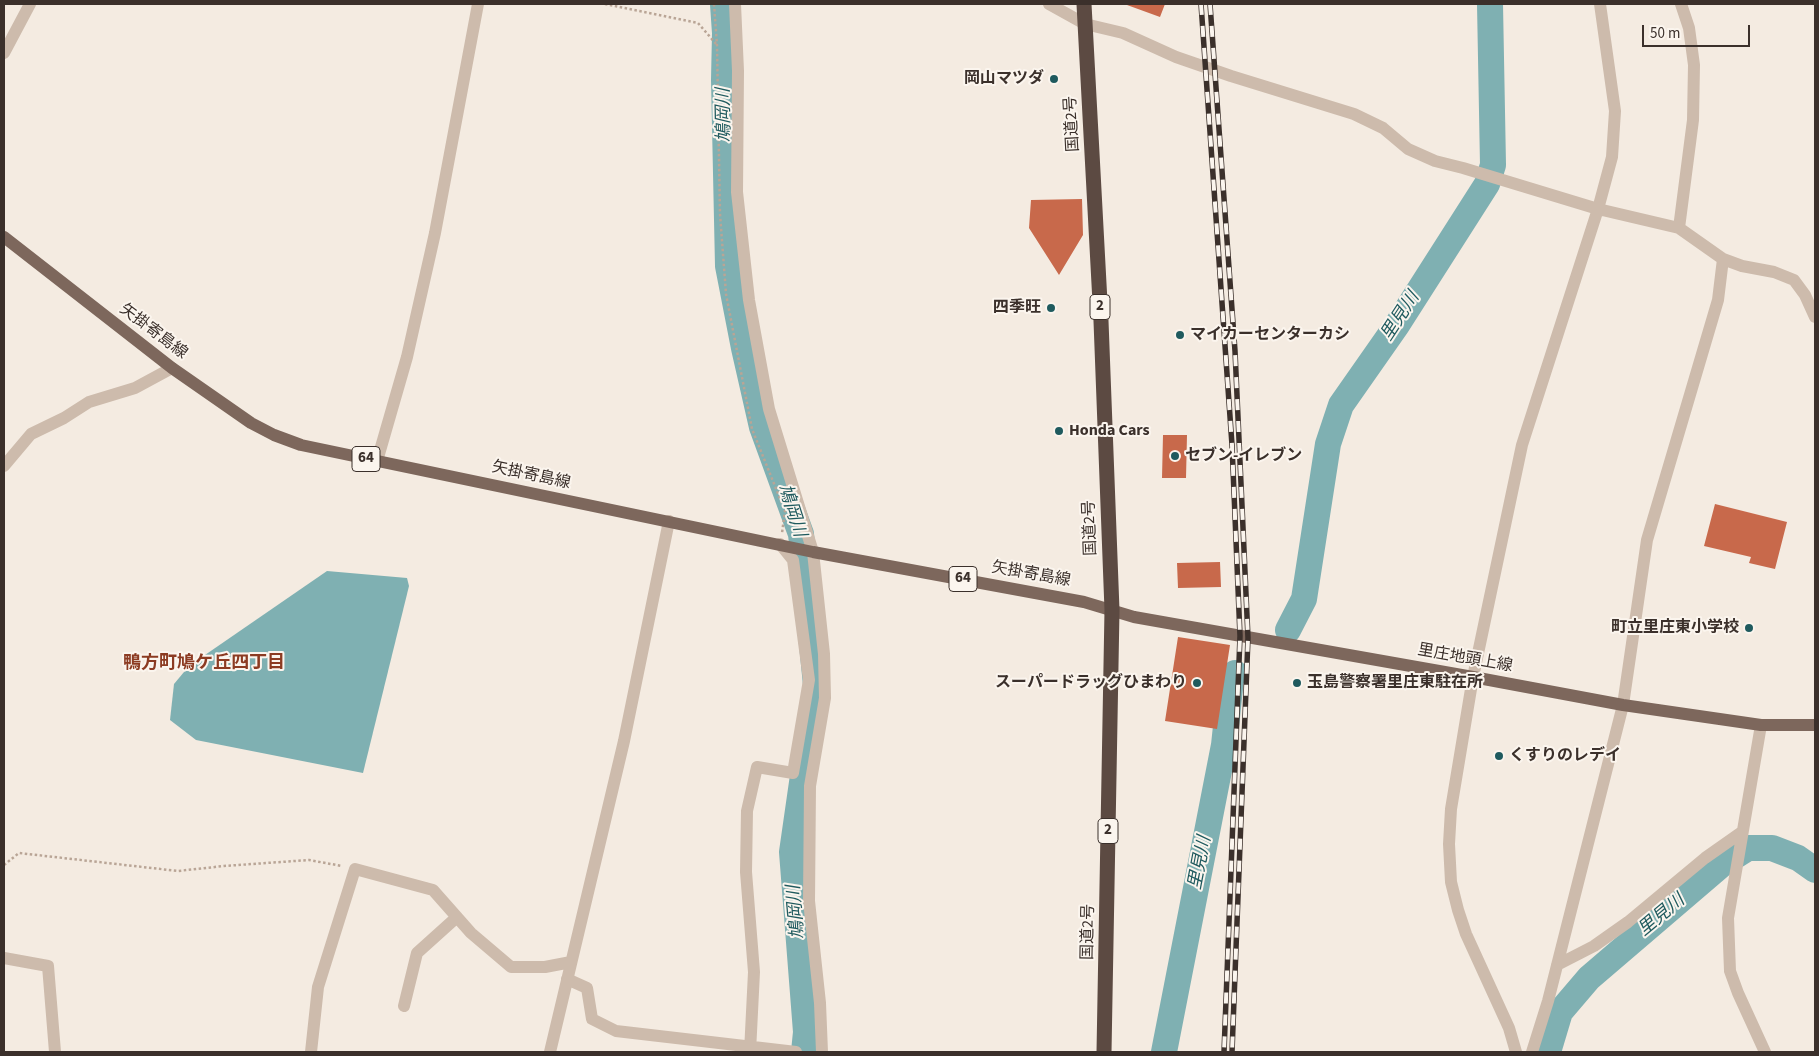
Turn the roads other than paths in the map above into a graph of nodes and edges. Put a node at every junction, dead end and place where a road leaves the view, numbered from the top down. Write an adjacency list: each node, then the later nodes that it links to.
1 (30, 4): 9 (street)
2 (478, 4): 16 (street)
3 (736, 4): 20 (street)
4 (1049, 4): 8 (street)
5 (1084, 4): 8 (highway, 国道2号 / 2)
6 (1600, 4): 10 (street)
7 (1681, 4): 11 (street)
8 (1085, 24): 10 (street); 21 (highway, 国道2号 / 2)
9 (4, 53)
10 (1598, 209): 11 (street); 22 (street)
11 (1680, 228): 13 (street)
12 (4, 237): 15 (main road, 矢掛寄島線 / 64)
13 (1723, 259): 14 (street); 23 (street)
14 (1815, 316)
15 (172, 368): 16 (main road, 矢掛寄島線 / 64); 17 (street)
16 (377, 461): 18 (main road, 矢掛寄島線 / 64)
17 (4, 466)
18 (669, 521): 19 (main road, 矢掛寄島線 / 64); 29 (street)
19 (784, 545): 20 (main road, 矢掛寄島線 / 64); 33 (street)
20 (813, 552): 21 (main road, 矢掛寄島線 / 64); 38 (street)
21 (1112, 610): 22 (main road, 里庄地頭上線); 39 (highway, 国道2号 / 2)
22 (1473, 676): 23 (main road, 里庄地頭上線); 40 (street)
23 (1623, 705): 24 (main road, 里庄地頭上線); 30 (street)
24 (1762, 725): 25 (main road, 里庄地頭上線); 26 (street)
25 (1815, 725)
26 (1741, 835): 30 (street); 42 (street)
27 (457, 917): 29 (street); 32 (street); 35 (street)
28 (4, 958): 34 (street)
29 (571, 962): 31 (street)
30 (1557, 965): 41 (street)
31 (567, 979): 33 (street); 36 (street)
32 (404, 1006)
33 (750, 1049): 37 (street)
34 (55, 1052)
35 (311, 1052)
36 (550, 1052)
37 (796, 1052)
38 (822, 1052)
39 (1104, 1052)
40 (1516, 1052)
41 (1532, 1052)
42 (1765, 1052)

